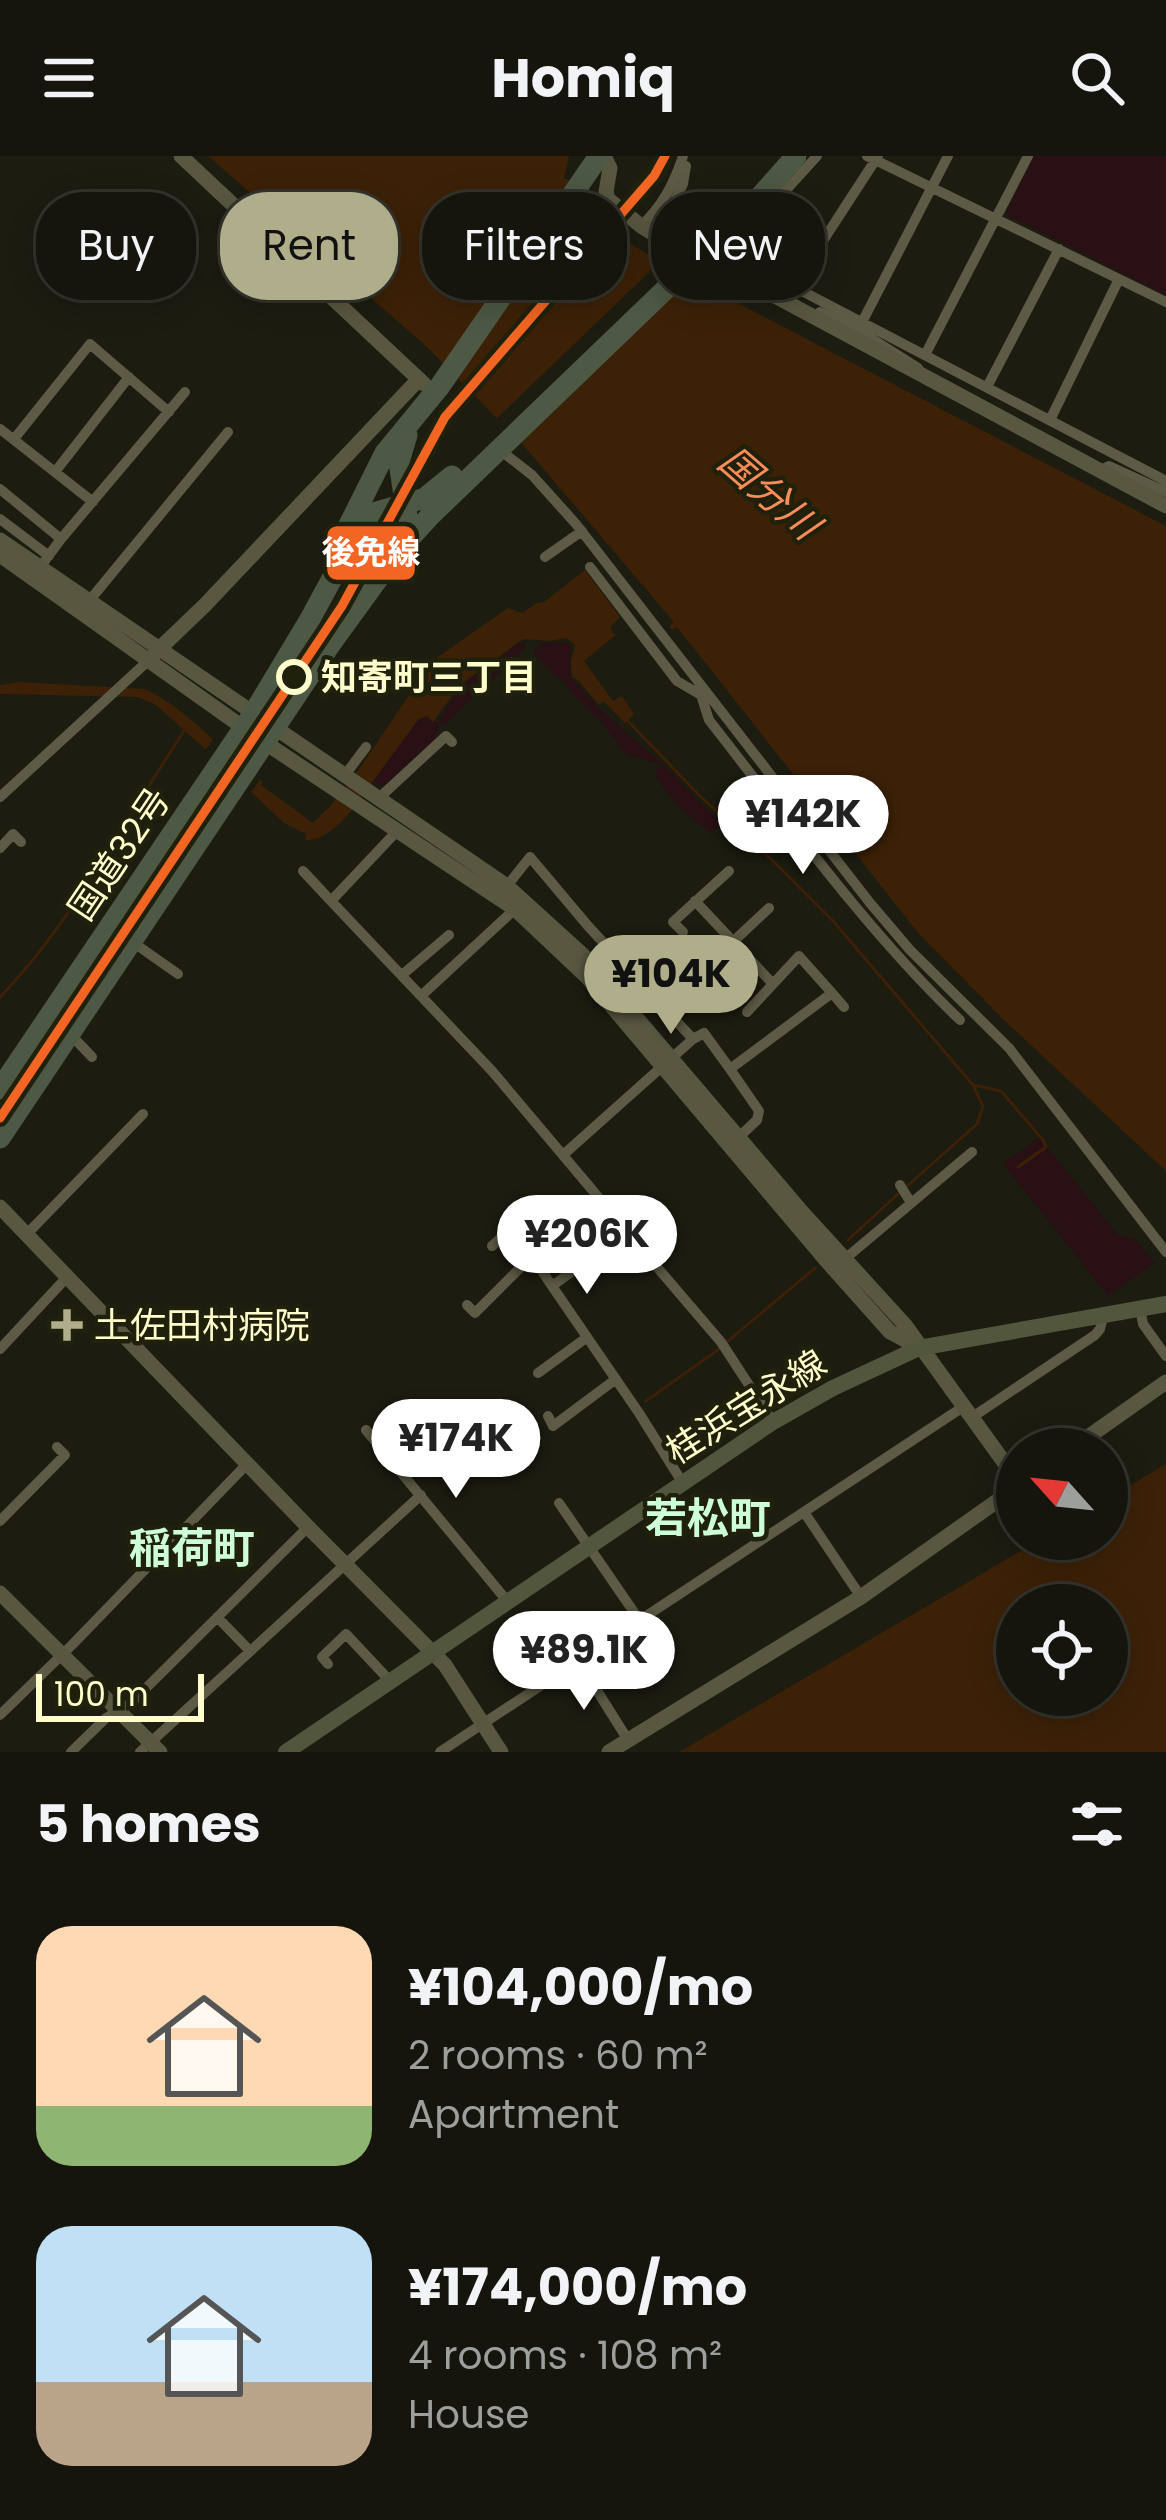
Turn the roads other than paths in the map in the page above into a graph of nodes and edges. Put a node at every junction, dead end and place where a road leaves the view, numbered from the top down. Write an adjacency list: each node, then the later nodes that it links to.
1 (181, 156): 29 (street)
2 (602, 156): 15 (street); 29 (highway)
3 (778, 156): 11 (highway)
4 (796, 156): 12 (highway)
5 (817, 156): 13 (street)
6 (948, 156): 10 (street)
7 (1028, 156): 14 (street)
8 (874, 157): 10 (street); 17 (street)
9 (682, 160): 15 (street)
10 (932, 188): 14 (street); 25 (street)
11 (746, 192)
12 (764, 192)
13 (784, 192)
14 (996, 218): 18 (street); 26 (street)
15 (641, 226): 16 (street)
16 (651, 232)
17 (825, 236)
18 (1058, 249): 19 (street); 30 (street)
19 (1119, 279): 23 (street); 33 (street)
20 (651, 295): 37 (highway)
21 (780, 300): 24 (street)
22 (815, 300): 25 (street)
23 (1166, 302)
24 (801, 310): 25 (street); 28 (street)
25 (860, 326): 26 (street); 28 (street)
26 (925, 355): 30 (street)
27 (129, 377): 32 (street); 36 (street); 39 (street)
28 (934, 381): 38 (street)
29 (431, 386): 44 (highway); 56 (highway); 57 (street)
30 (987, 387): 33 (street)
31 (185, 392): 32 (street)
32 (169, 412): 43 (street)
33 (1049, 420): 40 (street)
34 (0, 429): 36 (street)
35 (228, 433): 55 (street)
36 (14, 439): 39 (street)
37 (500, 443): 44 (highway); 47 (street); 50 (highway, 国道32号)
38 (1101, 470): 42 (street); 45 (street)
39 (55, 472): 43 (street)
40 (1166, 481)
41 (0, 489): 48 (street)
42 (1166, 492)
43 (93, 502): 48 (street)
44 (406, 503): 50 (highway); 56 (highway)
45 (1166, 506)
46 (0, 519): 53 (street)
47 (582, 531): 52 (street); 58 (street)
48 (62, 539): 53 (street)
49 (0, 540): 53 (street)
50 (398, 551): 60 (highway, 国道32号)
51 (0, 555): 53 (street)
52 (545, 557)
53 (41, 567): 55 (street)
54 (590, 567): 58 (street)
55 (85, 606): 57 (street)
56 (290, 653): 59 (highway, 国道32号)
57 (154, 655): 59 (street); 64 (street)
58 (704, 693): 88 (street); 107 (street)
59 (248, 721): 60 (street); 94 (highway, 国道32号)
60 (270, 736): 63 (street); 78 (highway, 国道32号)
61 (452, 742): 65 (street)
62 (366, 747): 63 (street)
63 (344, 781): 65 (street)
64 (0, 797)
65 (372, 800): 66 (street); 71 (street)
66 (398, 830): 72 (street); 75 (street)
67 (21, 842): 68 (street)
68 (0, 848)
69 (303, 871): 72 (street)
70 (729, 871): 73 (street)
71 (507, 886): 90 (street); 92 (street)
72 (332, 901): 82 (street)
73 (695, 902): 76 (street); 79 (street)
74 (769, 908): 79 (street)
75 (515, 909): 85 (street); 92 (street)
76 (682, 932)
77 (449, 935): 82 (street)
78 (131, 941): 81 (street); 89 (highway, 国道32号)
79 (735, 943): 80 (street); 83 (street)
80 (705, 973)
81 (178, 974)
82 (402, 975): 85 (street)
83 (773, 985): 84 (street); 87 (street)
84 (832, 993): 86 (street); 93 (street)
85 (421, 996): 99 (street)
86 (844, 1007)
87 (746, 1012)
88 (960, 1020)
89 (70, 1034): 91 (street); 97 (highway, 国道32号)
90 (693, 1039): 92 (street); 93 (street)
91 (92, 1057)
92 (668, 1063): 96 (street); 99 (street); 117 (street)
93 (730, 1069): 96 (street)
94 (0, 1089)
95 (142, 1114): 105 (street)
96 (739, 1137): 109 (street)
97 (0, 1138)
98 (972, 1152): 102 (street)
99 (563, 1155): 101 (street)
100 (900, 1185): 102 (street)
101 (599, 1198): 104 (street); 108 (street)
102 (911, 1203): 109 (street)
103 (0, 1207): 105 (street)
104 (627, 1232): 111 (street); 125 (street)
105 (27, 1234): 110 (street)
106 (493, 1246): 108 (street)
107 (1166, 1252)
108 (527, 1256): 111 (street); 113 (street)
109 (846, 1258): 117 (street)
110 (68, 1276): 118 (street); 130 (street)
111 (552, 1286): 116 (street)
112 (1166, 1304): 114 (main road, 桂浜宝永線)
113 (466, 1306)
114 (1140, 1308): 115 (main road, 桂浜宝永線); 119 (street)
115 (1104, 1314): 117 (main road, 桂浜宝永線); 123 (street)
116 (586, 1338): 120 (street); 121 (street)
117 (919, 1348): 123 (street); 125 (main road, 桂浜宝永線)
118 (0, 1349)
119 (1166, 1355)
120 (538, 1372)
121 (616, 1379): 124 (street); 131 (street)
122 (1166, 1382): 126 (street)
123 (967, 1412): 129 (street); 135 (street)
124 (548, 1416)
125 (773, 1422): 131 (main road, 桂浜宝永線)
126 (1101, 1428)
127 (366, 1430): 132 (street)
128 (57, 1447): 136 (street)
129 (996, 1454)
130 (248, 1463): 137 (street); 147 (street)
131 (684, 1485): 138 (main road, 桂浜宝永線)
132 (421, 1495): 139 (street); 142 (street)
133 (996, 1499): 141 (street)
134 (559, 1503): 138 (street)
135 (804, 1512): 141 (street); 144 (street)
136 (0, 1521)
137 (308, 1526): 139 (street); 143 (street)
138 (587, 1547): 142 (main road, 桂浜宝永線); 144 (street)
139 (345, 1564): 145 (street); 146 (street)
140 (0, 1593): 147 (street)
141 (861, 1597): 154 (street)
142 (508, 1602): 146 (main road, 桂浜宝永線)
143 (217, 1617): 145 (street); 151 (street)
144 (640, 1621): 148 (street)
145 (250, 1651): 155 (street)
146 (434, 1653): 150 (main road, 桂浜宝永線); 153 (street)
147 (61, 1654): 151 (street); 152 (street)
148 (578, 1661): 153 (street); 154 (street)
149 (328, 1664): 150 (street)
150 (391, 1682): 157 (main road, 桂浜宝永線)
151 (118, 1711): 155 (street); 156 (street)
152 (0, 1714)
153 (483, 1724): 158 (street); 159 (street)
154 (628, 1740): 160 (street)
155 (150, 1749)
156 (70, 1752)
157 (286, 1752)
158 (440, 1752)
159 (501, 1752)
160 (609, 1752)

